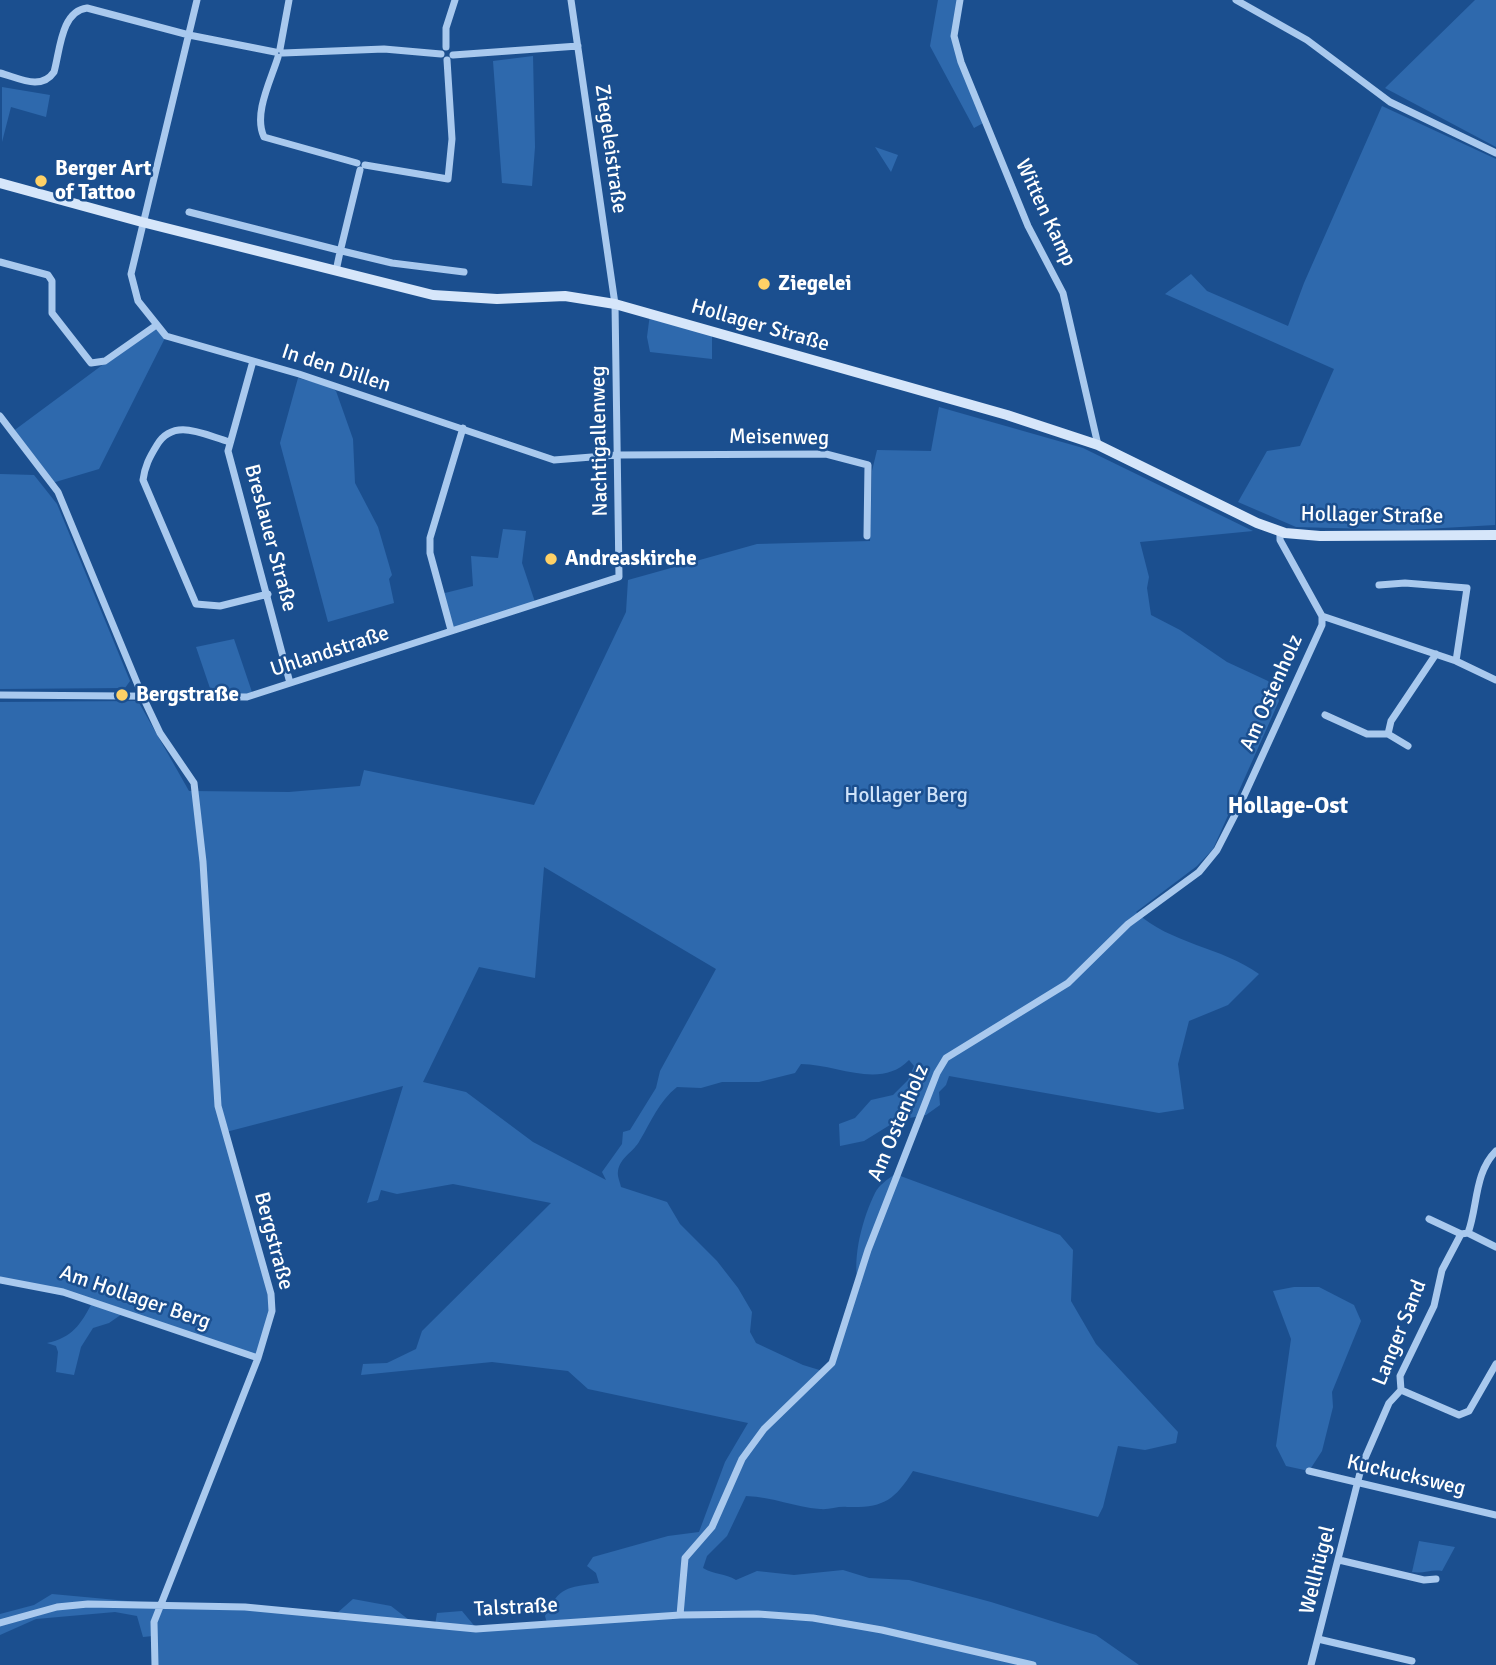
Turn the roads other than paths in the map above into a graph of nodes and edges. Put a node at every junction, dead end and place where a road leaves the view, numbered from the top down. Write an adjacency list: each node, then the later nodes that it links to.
1 (197, 0): 7 (street, In den Dillen)
2 (289, 0): 10 (street)
3 (455, 0): 9 (street)
4 (571, 0): 8 (street, Ziegeleistraße)
5 (960, 0): 28 (street, Witten Kamp)
6 (1236, 0): 13 (street)
7 (189, 35): 10 (street); 12 (street); 17 (street, In den Dillen)
8 (578, 46): 11 (street); 22 (street, Ziegeleistraße)
9 (443, 51): 10 (street); 11 (street)
10 (279, 53): 14 (street)
11 (450, 57): 14 (street)
12 (0, 74)
13 (1496, 153)
14 (361, 166): 18 (street)
15 (0, 183): 17 (main road, Hollager Straße)
16 (189, 212): 18 (street)
17 (142, 222): 20 (main road, Hollager Straße); 23 (street, In den Dillen)
18 (340, 250): 20 (street); 21 (street)
19 (0, 262): 23 (street)
20 (336, 271): 22 (main road, Hollager Straße)
21 (464, 272)
22 (615, 304): 28 (main road, Hollager Straße); 29 (street, Nachtigallenweg)
23 (155, 326): 24 (street, In den Dillen)
24 (253, 361): 26 (street, In den Dillen); 27 (street, Breslauer Straße)
25 (0, 416): 43 (street, Bergstraße)
26 (463, 428): 29 (street, In den Dillen); 37 (street)
27 (230, 442): 35 (street, Breslauer Straße); 35 (street)
28 (1098, 445): 30 (main road, Hollager Straße)
29 (617, 455): 32 (street, Meisenweg); 33 (street, Nachtigallenweg)
30 (1280, 531): 31 (main road, Hollager Straße); 36 (street)
31 (1496, 535)
32 (867, 536)
33 (619, 577): 37 (street, Uhlandstraße)
34 (1379, 585): 39 (street)
35 (268, 594): 41 (street, Breslauer Straße)
36 (1322, 616): 38 (street); 61 (street, Am Ostenholz)
37 (451, 630): 41 (street, Uhlandstraße)
38 (1436, 654): 39 (street); 45 (street)
39 (1456, 661): 40 (street)
40 (1496, 680)
41 (290, 683): 43 (street, Uhlandstraße)
42 (0, 695): 43 (street, Uhlandstraße)
43 (142, 695): 52 (street, Bergstraße)
44 (1325, 715): 45 (street)
45 (1388, 734): 46 (street)
46 (1408, 746)
47 (1496, 1150): 49 (street, Langer Sand)
48 (1429, 1219): 49 (street)
49 (1464, 1234): 50 (street); 54 (street, Langer Sand)
50 (1496, 1247)
51 (0, 1280): 52 (street, Am Hollager Berg)
52 (258, 1358): 60 (street, Bergstraße)
53 (1496, 1364): 54 (street)
54 (1401, 1390): 56 (street, Langer Sand)
55 (1309, 1471): 56 (street, Kuckucksweg)
56 (1357, 1484): 57 (street, Kuckucksweg); 58 (street, Wellhügel)
57 (1496, 1515)
58 (1339, 1560): 59 (street); 63 (street, Wellhügel)
59 (1436, 1579)
60 (160, 1604): 61 (street, Talstraße); 62 (street, Talstraße); 65 (street, Bergstraße)
61 (680, 1615): 66 (street, Talstraße)
62 (0, 1623)
63 (1318, 1639): 64 (street); 67 (street, Wellhügel)
64 (1412, 1661)
65 (155, 1665)
66 (1033, 1665)
67 (1311, 1665)

